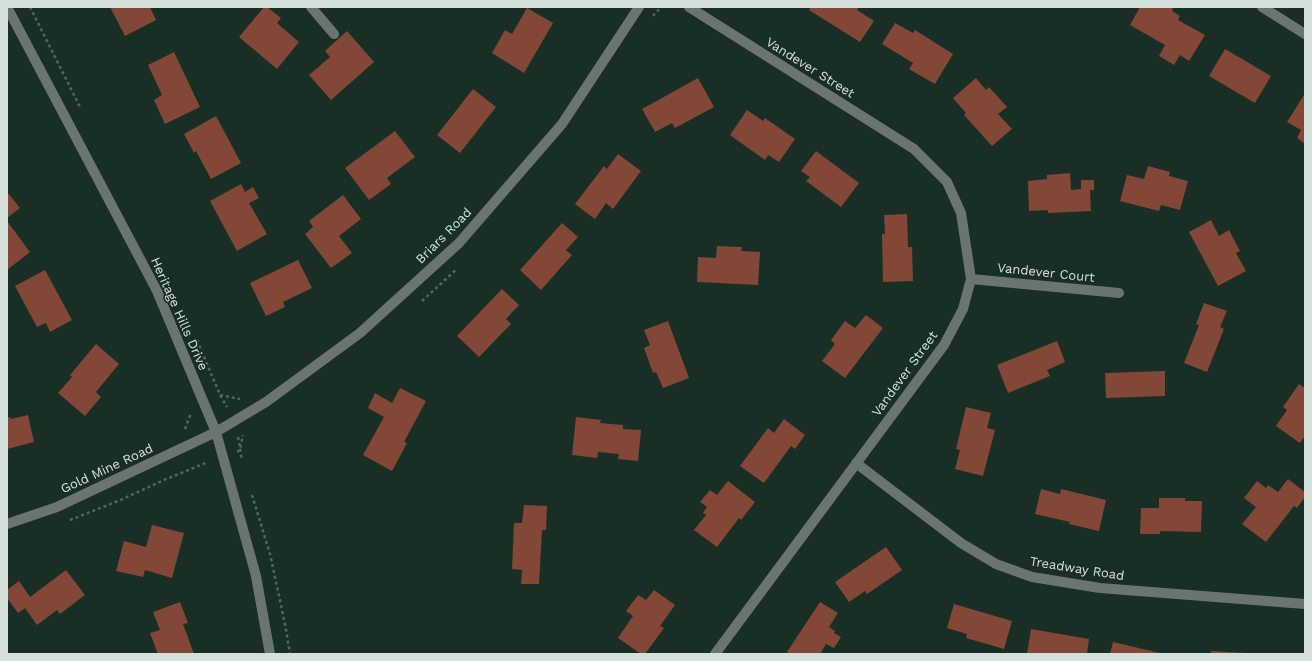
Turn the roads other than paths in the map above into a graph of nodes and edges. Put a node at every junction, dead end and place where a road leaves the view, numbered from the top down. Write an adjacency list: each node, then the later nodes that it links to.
1 (7, 7): 10 (street, Heritage Hills Drive)
2 (311, 7): 6 (street)
3 (640, 7): 10 (street, Briars Road)
4 (689, 7): 8 (street, Vandever Street)
5 (1262, 7): 7 (street)
6 (334, 34)
7 (1305, 34)
8 (971, 279): 9 (street, Vandever Court); 11 (street, Vandever Street)
9 (1119, 293)
10 (216, 432): 12 (street, Gold Mine Road); 14 (street, Heritage Hills Drive)
11 (856, 463): 13 (street, Treadway Road); 15 (street, Vandever Street)
12 (7, 524)
13 (1305, 604)
14 (270, 654)
15 (715, 654)

